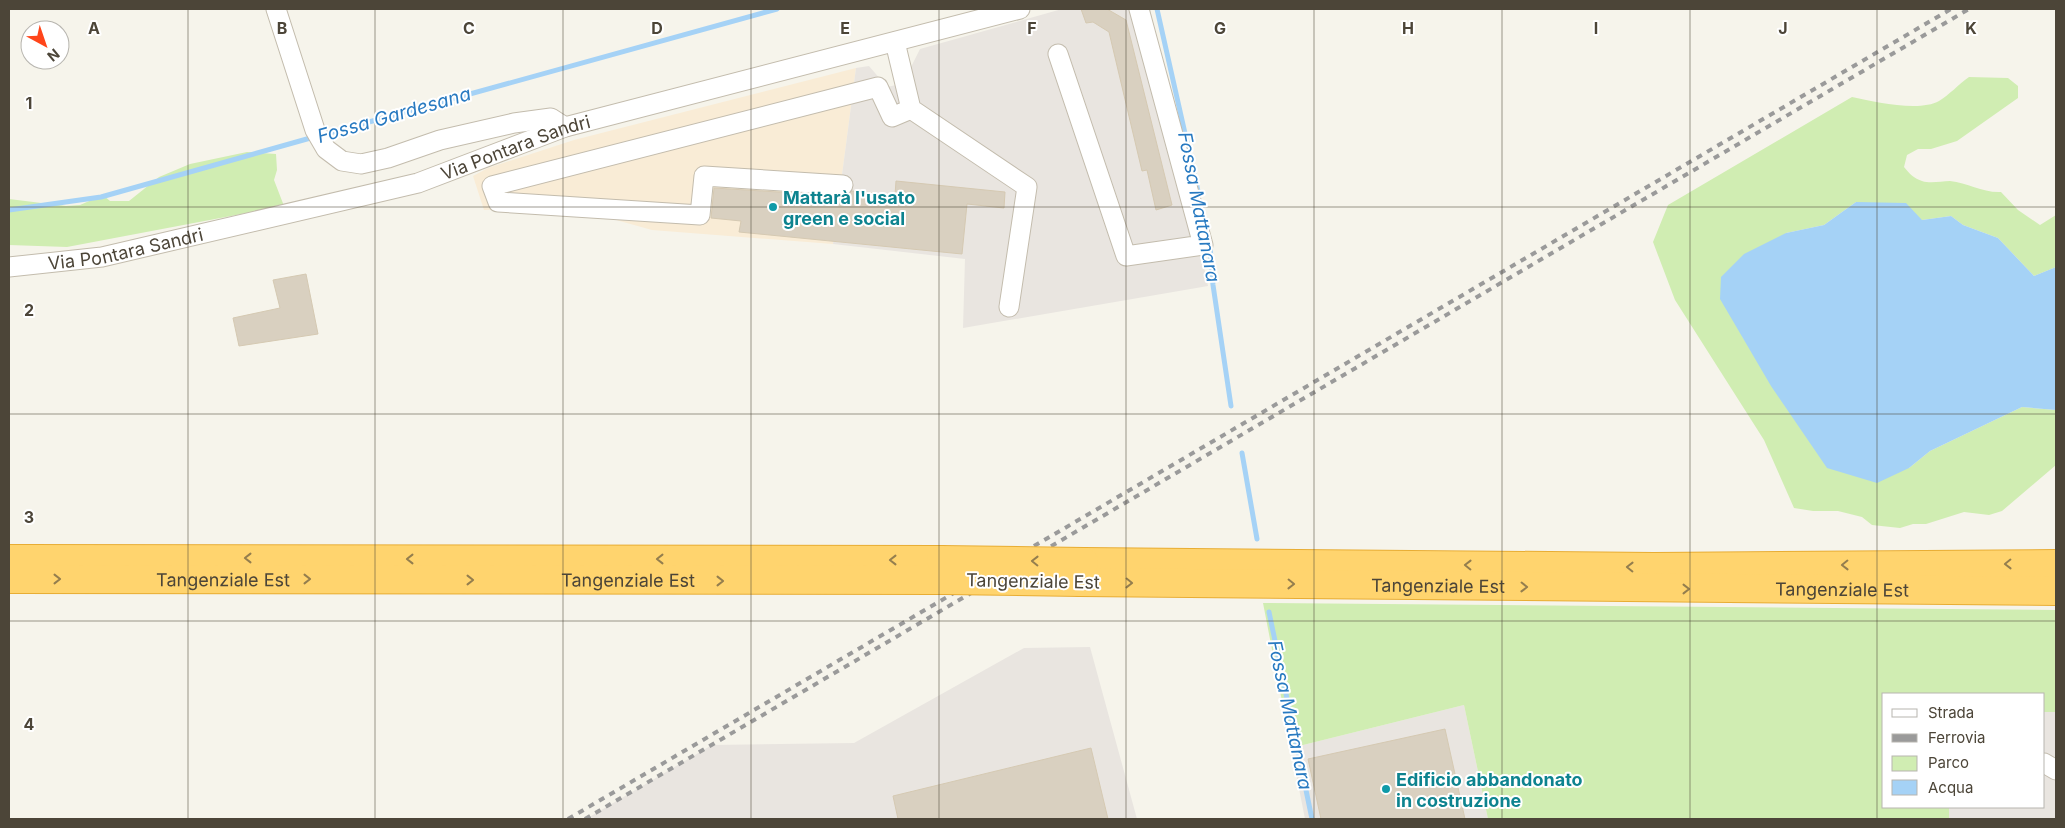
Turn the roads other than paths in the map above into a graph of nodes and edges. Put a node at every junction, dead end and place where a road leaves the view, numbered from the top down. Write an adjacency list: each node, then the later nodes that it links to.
1 (276, 9): 7 (street)
2 (1020, 9): 4 (street, Via Pontara Sandri)
3 (1139, 9): 5 (street)
4 (895, 42): 6 (street); 7 (street, Via Pontara Sandri)
5 (1058, 54)
6 (911, 109): 8 (street); 10 (street)
7 (565, 128): 9 (street, Via Pontara Sandri)
8 (843, 185)
9 (9, 267)
10 (1009, 308)
11 (9, 559): 13 (highway, Tangenziale Est, one-way to 11)
12 (2056, 564): 14 (highway, Tangenziale Est, one-way to 14)
13 (943, 570): 14 (highway, Tangenziale Est, bridge); 15 (highway, Tangenziale Est, one-way to 13)
14 (1082, 572): 16 (highway, Tangenziale Est, one-way to 16)
15 (9, 579)
16 (2056, 591)
17 (2045, 764): 18 (street)
18 (2056, 770)

